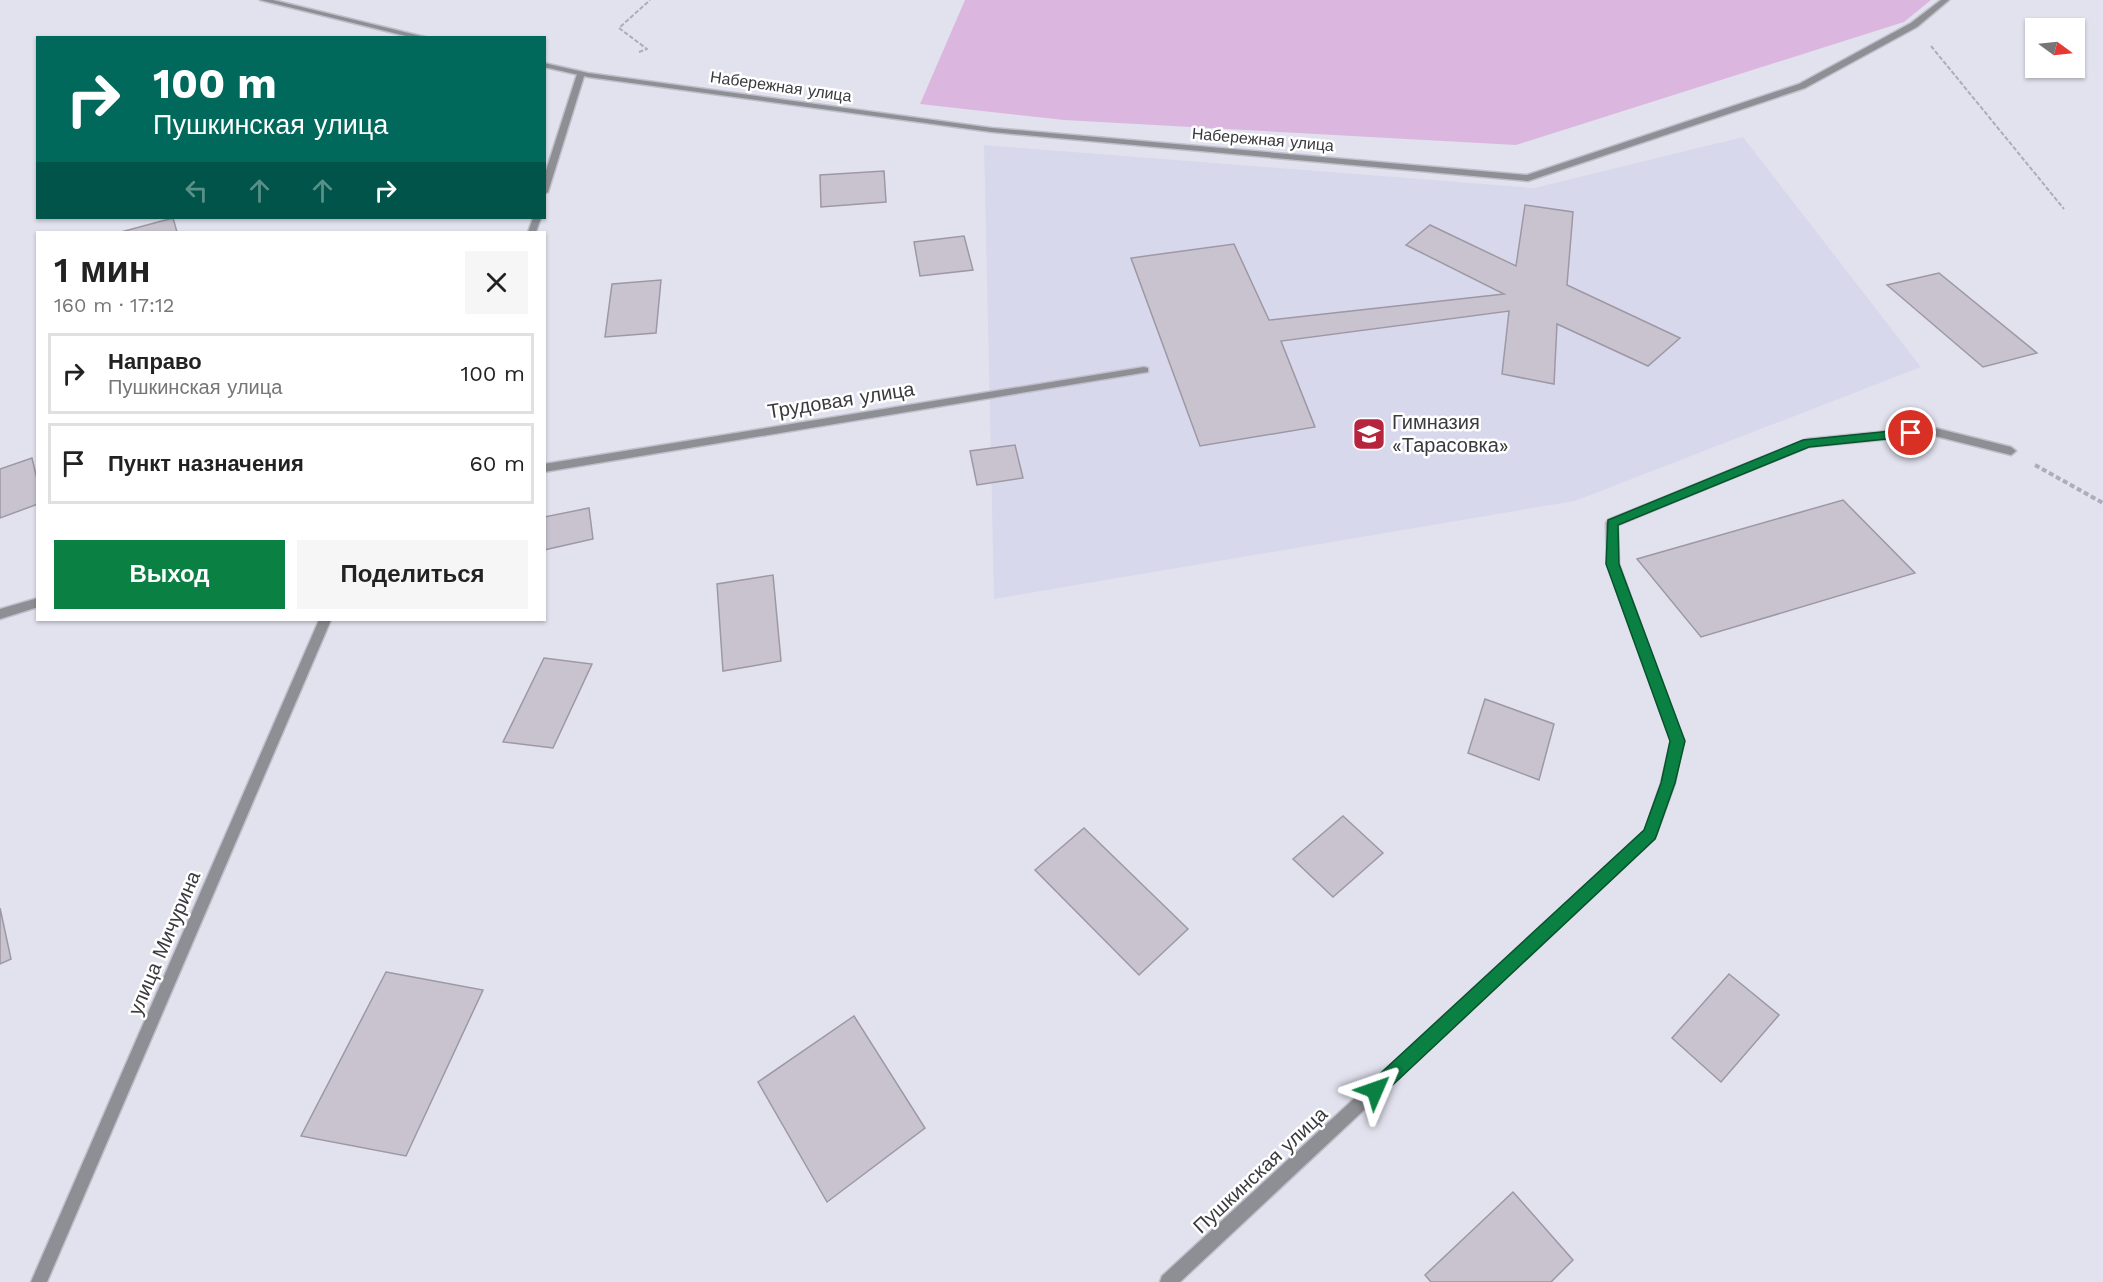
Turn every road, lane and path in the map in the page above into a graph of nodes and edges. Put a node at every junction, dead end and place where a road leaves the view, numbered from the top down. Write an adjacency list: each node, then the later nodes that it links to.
1 (264, 0): 5 (street)
2 (650, 0): 6 (path)
3 (1945, 0): 4 (street, Набережная улица)
4 (1914, 25): 8 (street, Набережная улица); 10 (path)
5 (417, 36)
6 (636, 53)
7 (546, 65): 8 (street, Набережная улица)
8 (581, 73): 9 (street)
9 (546, 186)
10 (2064, 209)
11 (1144, 370): 13 (street, Трудовая улица)
12 (2011, 451): 14 (path); 19 (street, Пушкинская улица)
13 (546, 468)
14 (2103, 503)
15 (36, 603): 16 (street)
16 (0, 614)
17 (325, 621): 18 (street, улица Мичурина)
18 (39, 1282)
19 (1168, 1282)

